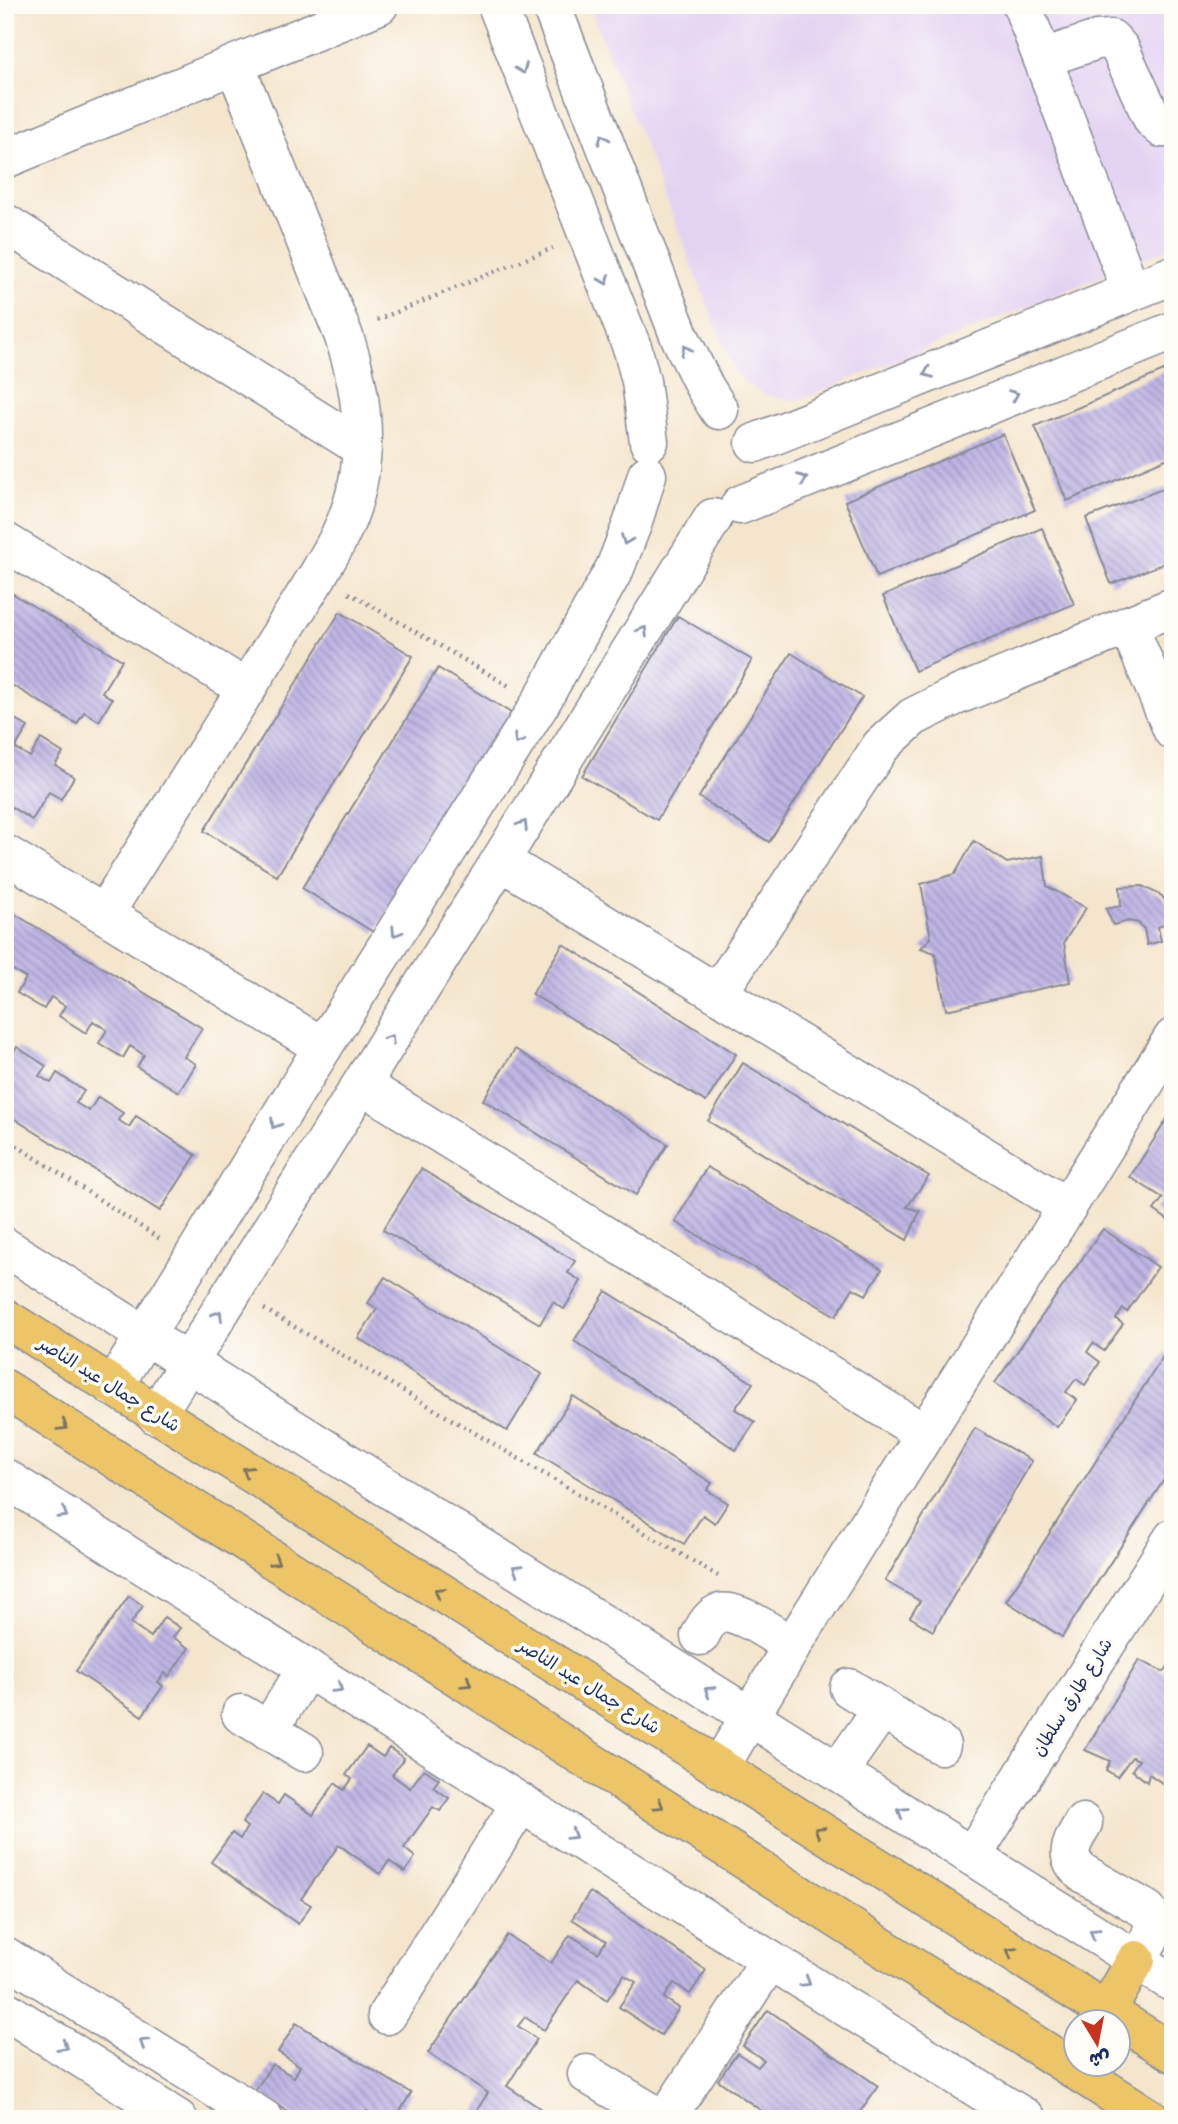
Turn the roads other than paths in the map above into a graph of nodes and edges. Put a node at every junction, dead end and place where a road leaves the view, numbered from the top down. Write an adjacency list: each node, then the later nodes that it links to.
1 (379, 5): 6 (street)
2 (497, 5): 18 (street, one-way to 18)
3 (551, 5): 15 (street, one-way to 3)
4 (1022, 5): 5 (street)
5 (1043, 58): 7 (street); 11 (street)
6 (235, 65): 8 (street); 17 (street)
7 (1173, 128)
8 (5, 159)
9 (5, 223): 17 (street)
10 (1173, 275): 11 (street)
11 (1131, 291): 12 (street)
12 (1085, 310): 14 (street); 16 (street, one-way to 16)
13 (1173, 331): 14 (street)
14 (1105, 358): 19 (street, one-way to 14)
15 (719, 410): 16 (street); 18 (street)
16 (754, 443): 19 (street)
17 (362, 448): 23 (street)
18 (648, 458): 19 (street); 30 (street, one-way to 30)
19 (701, 512): 26 (street, one-way to 19)
20 (5, 542): 23 (street)
21 (1173, 607): 22 (street)
22 (1128, 625): 24 (street); 28 (street)
23 (247, 689): 27 (street)
24 (1173, 731)
25 (5, 854): 27 (street)
26 (501, 860): 28 (street); 31 (street, one-way to 26)
27 (104, 914): 30 (street)
28 (718, 993): 32 (street)
29 (1173, 1038): 32 (street)
30 (323, 1047): 35 (street, one-way to 35)
31 (362, 1085): 36 (street, one-way to 31); 40 (street)
32 (1067, 1207): 40 (street)
33 (5, 1247): 35 (street)
34 (5, 1318): 37 (main road, شارع جمال عبد الناصر)
35 (145, 1335): 36 (street); 37 (street)
36 (189, 1363): 39 (street); 48 (street, one-way to 36)
37 (113, 1387): 39 (main road, شارع جمال عبد الناصر)
38 (5, 1389): 72 (main road, one-way to 72)
39 (156, 1415): 51 (main road, شارع جمال عبد الناصر, one-way to 39)
40 (925, 1434): 44 (street)
41 (5, 1478): 45 (street, one-way to 45)
42 (1173, 1538): 55 (street, شارع طارق سلطان)
43 (700, 1636): 44 (street)
44 (792, 1646): 48 (street)
45 (307, 1668): 50 (street); 53 (street, one-way to 53)
46 (849, 1688): 47 (street)
47 (882, 1709): 49 (street); 52 (street)
48 (750, 1716): 51 (street); 52 (street)
49 (941, 1745)
50 (304, 1752)
51 (719, 1768): 60 (main road, شارع جمال عبد الناصر, one-way to 51)
52 (838, 1772): 55 (street, one-way to 52)
53 (521, 1803): 57 (street, one-way to 57); 63 (street)
54 (1083, 1823): 58 (street)
55 (972, 1856): 58 (street, one-way to 55)
56 (5, 1956): 66 (street, one-way to 56)
57 (770, 1960): 70 (street); 71 (street, one-way to 71)
58 (1136, 1960): 59 (street); 61 (main road)
59 (1173, 1983)
60 (1100, 2008)
61 (1108, 2008)
62 (5, 2010): 68 (street, one-way to 68)
63 (387, 2015)
64 (1132, 2028): 65 (main road, شارع جمال عبد الناصر)
65 (1173, 2053)
66 (187, 2070): 68 (street); 69 (street)
67 (587, 2074): 70 (street)
68 (171, 2114)
69 (264, 2119)
70 (664, 2119)
71 (1027, 2119)
72 (1153, 2119)

